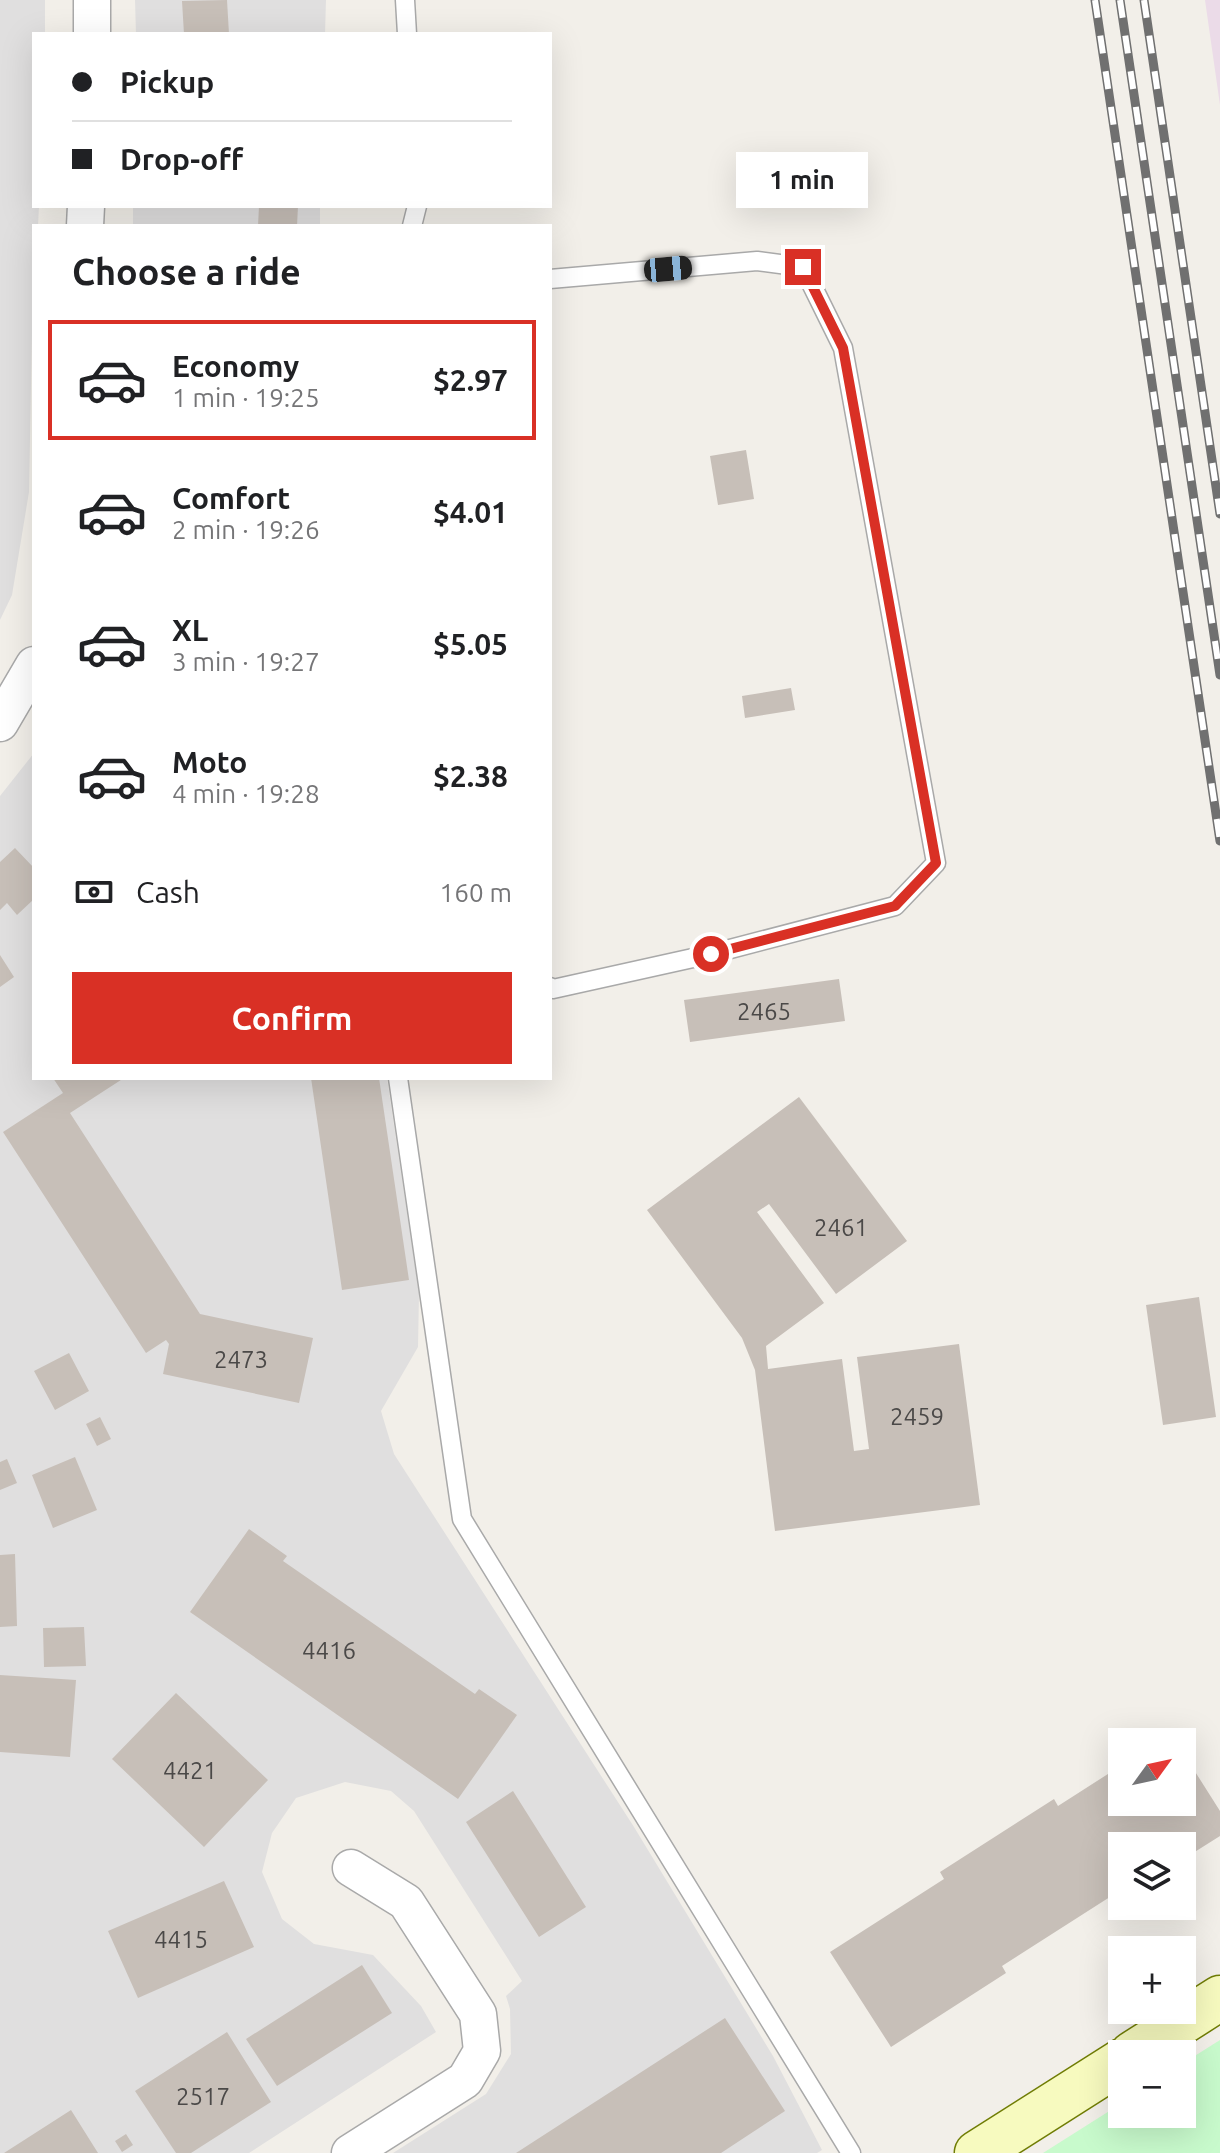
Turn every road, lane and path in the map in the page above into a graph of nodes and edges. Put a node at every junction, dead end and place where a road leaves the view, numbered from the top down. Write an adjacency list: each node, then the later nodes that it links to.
1 (92, 0): 3 (street)
2 (405, 0): 4 (lane)
3 (92, 32)
4 (407, 32)
5 (552, 279): 8 (lane)
6 (32, 668): 7 (street)
7 (0, 723)
8 (552, 988)
9 (398, 1080): 15 (lane)
10 (351, 1868): 14 (street)
11 (1220, 1998): 12 (main road)
12 (1154, 2040)
13 (1108, 2070): 16 (main road)
14 (363, 2145)
15 (851, 2153)
16 (977, 2153)

